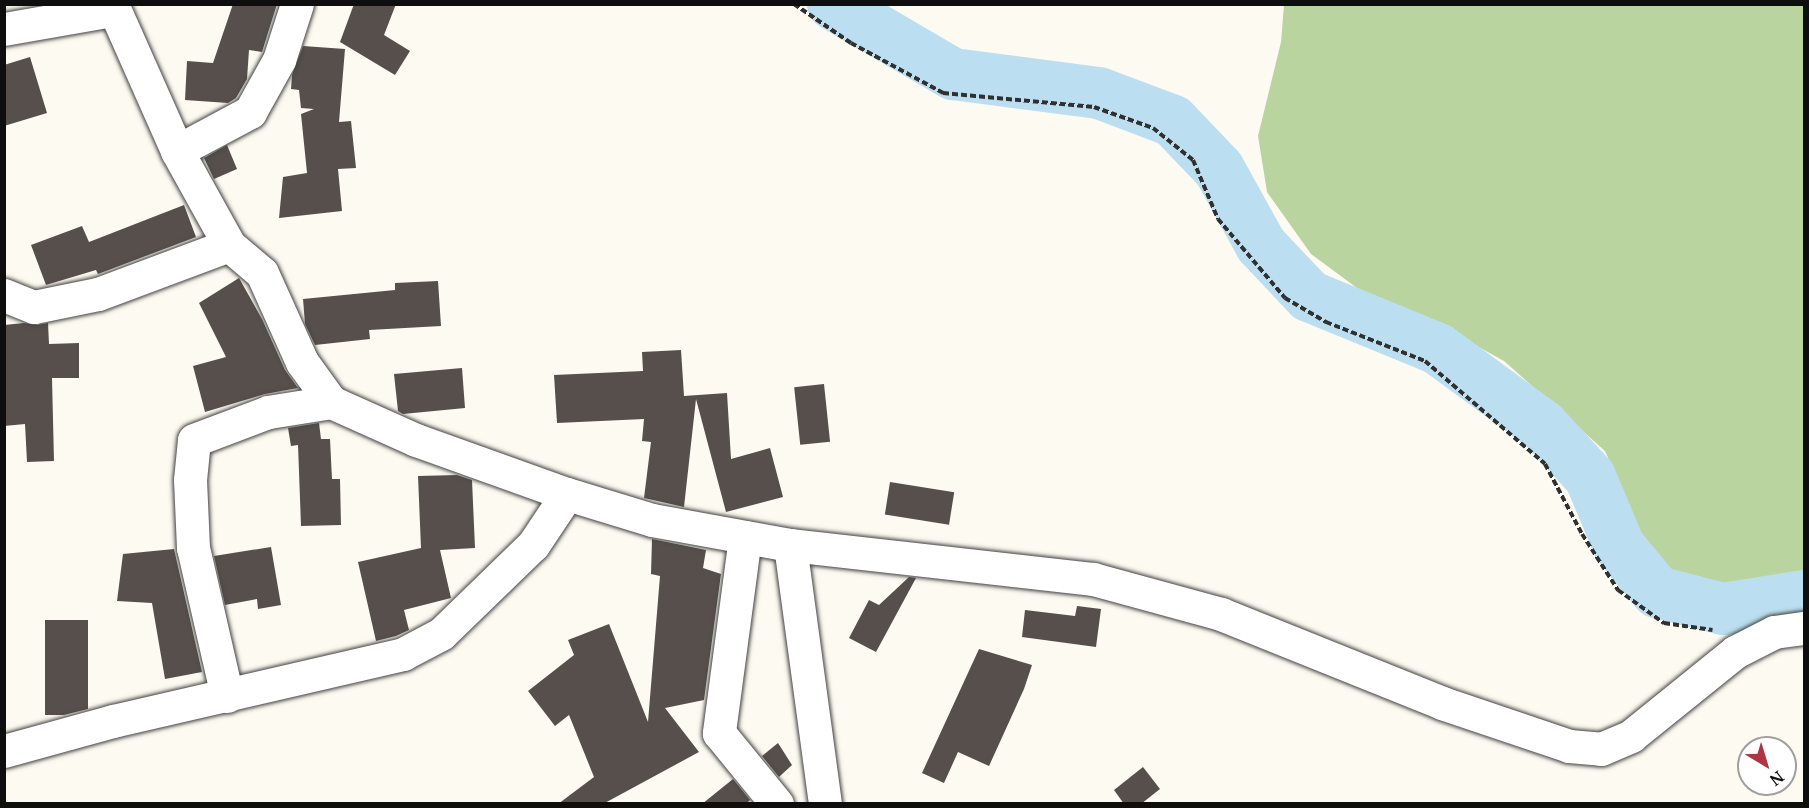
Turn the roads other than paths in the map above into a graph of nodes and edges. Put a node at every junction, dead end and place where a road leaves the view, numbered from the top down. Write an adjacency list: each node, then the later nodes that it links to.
1 (297, 4): 4 (street)
2 (112, 7): 3 (street); 4 (street)
3 (4, 29)
4 (177, 152): 5 (street)
5 (229, 245): 6 (street); 7 (street)
6 (4, 295)
7 (331, 402): 8 (street); 12 (street)
8 (567, 494): 9 (street); 12 (street)
9 (745, 537): 10 (street); 14 (street)
10 (790, 545): 11 (street); 15 (street)
11 (1804, 628)
12 (226, 696): 13 (street)
13 (4, 751)
14 (777, 804)
15 (825, 804)

